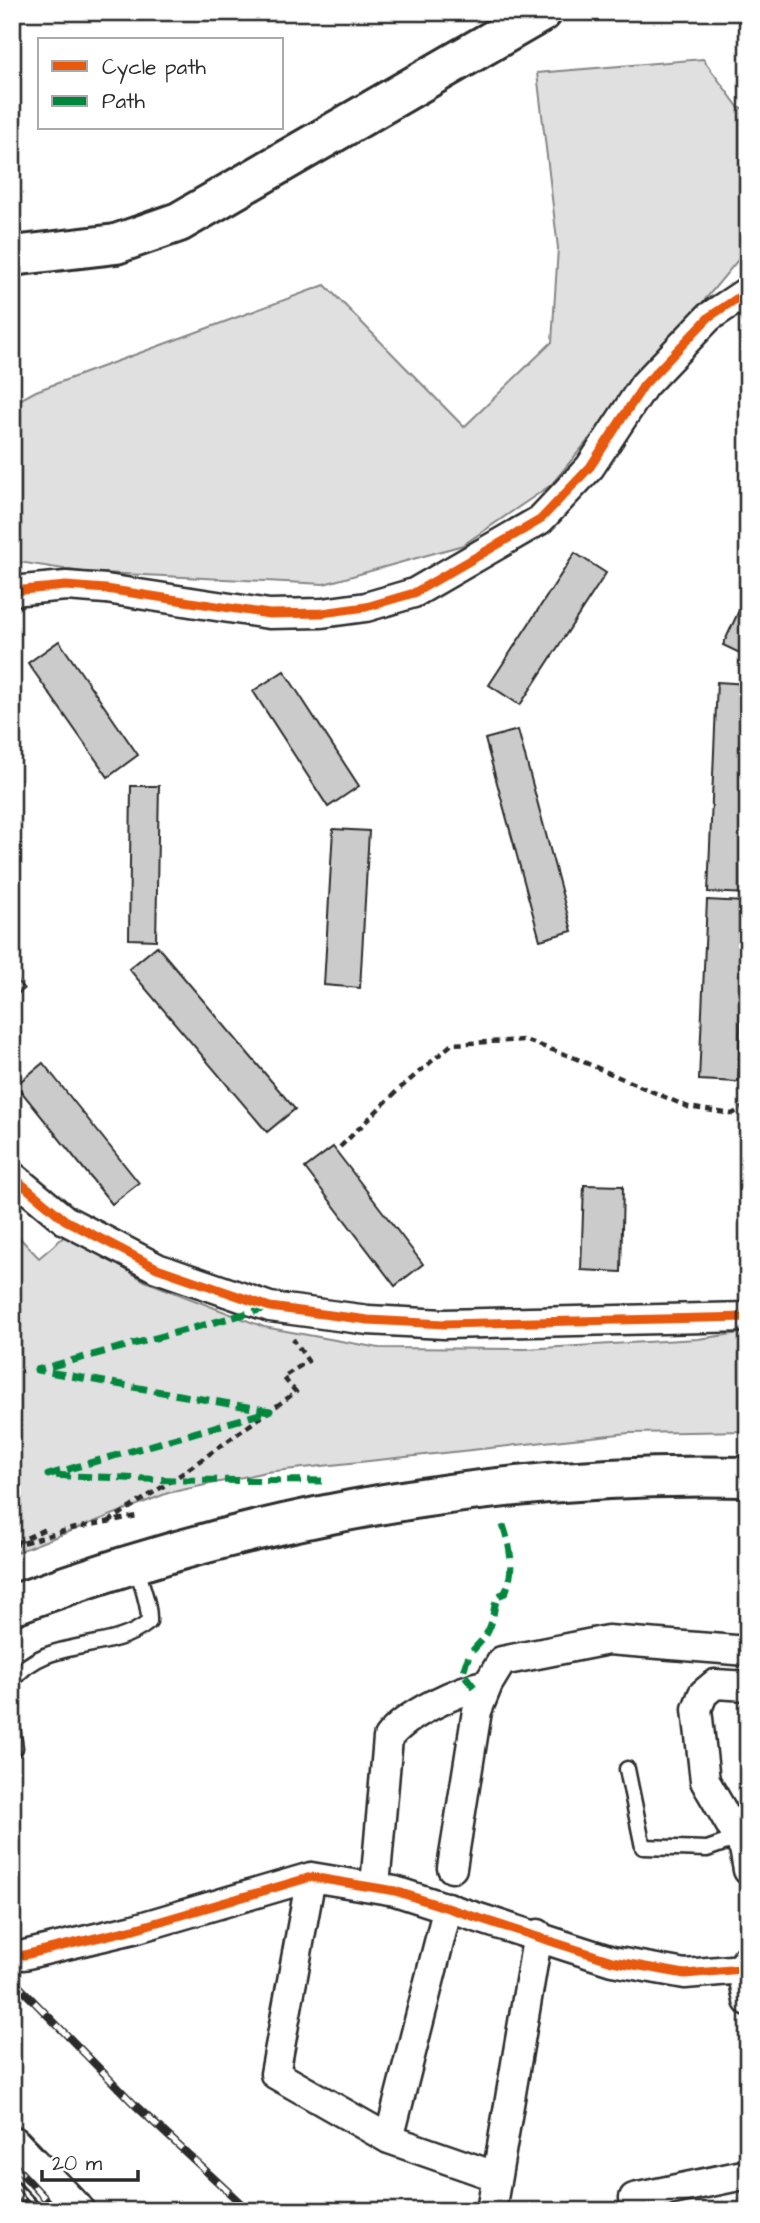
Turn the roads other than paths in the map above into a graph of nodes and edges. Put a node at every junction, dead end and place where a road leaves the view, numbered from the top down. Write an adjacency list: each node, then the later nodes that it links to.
1 (542, 12): 2 (street)
2 (12, 256)
3 (748, 291): 4 (street)
4 (12, 591)
5 (12, 1176): 6 (street)
6 (748, 1317)
7 (748, 1477): 8 (street)
8 (135, 1562): 9 (street); 11 (lane)
9 (12, 1605)
10 (748, 1651): 12 (street)
11 (12, 1681)
12 (488, 1684): 18 (street); 21 (street)
13 (748, 1686): 17 (street)
14 (12, 1728): 15 (lane)
15 (15, 1748)
16 (627, 1769): 17 (lane)
17 (738, 1838): 19 (street)
18 (452, 1868)
19 (748, 1870)
20 (311, 1877): 21 (street); 24 (street); 27 (street)
21 (375, 1886): 22 (street)
22 (448, 1907): 23 (street); 27 (street)
23 (538, 1934): 25 (street); 30 (street)
24 (24, 1955)
25 (745, 1963): 26 (street)
26 (748, 2001)
27 (389, 2139): 30 (street)
28 (12, 2146): 31 (street)
29 (748, 2174): 33 (street)
30 (495, 2176): 32 (street)
31 (74, 2211)
32 (491, 2211)
33 (637, 2211)

